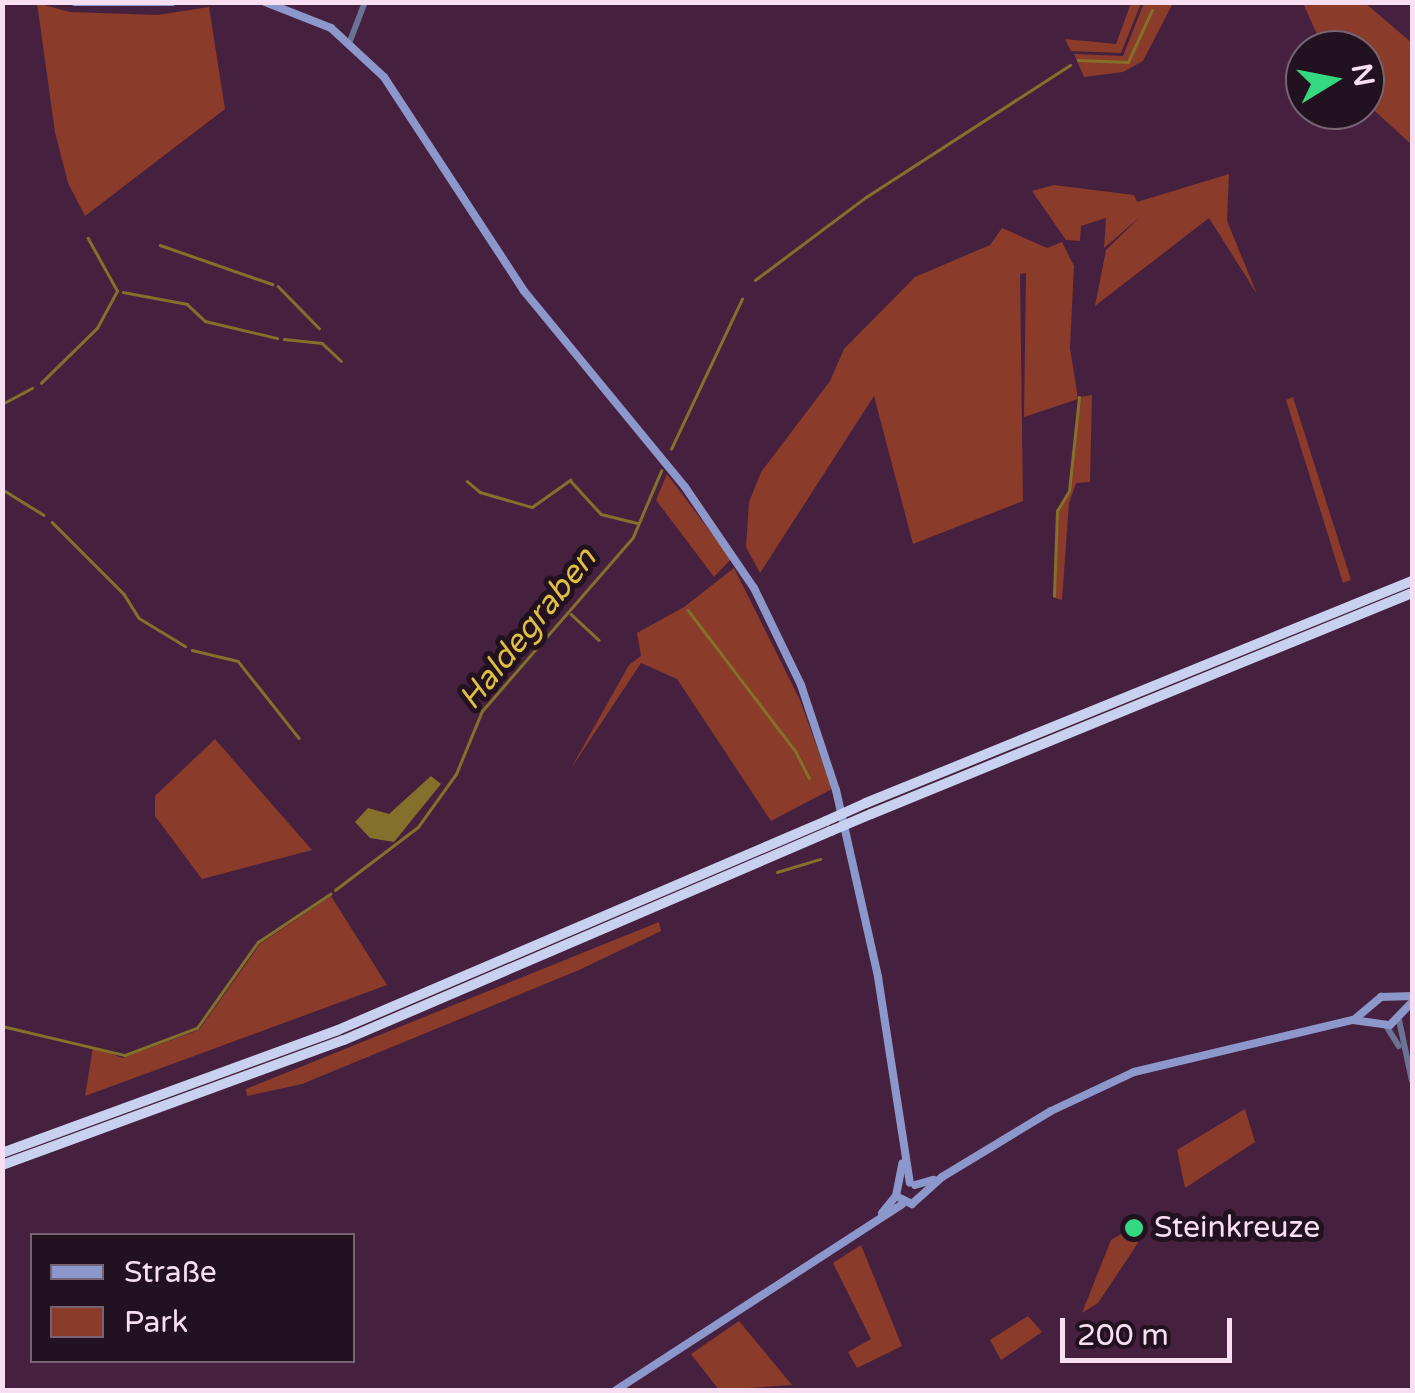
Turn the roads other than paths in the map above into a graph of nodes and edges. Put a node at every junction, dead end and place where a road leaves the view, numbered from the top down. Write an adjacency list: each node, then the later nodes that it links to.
1 (75, 2): 2 (main road)
2 (172, 2)
3 (265, 2): 5 (main road)
4 (365, 2): 5 (street)
5 (350, 41): 18 (main road)
6 (1412, 580): 8 (highway)
7 (1412, 593): 8 (highway)
8 (869, 809): 9 (highway, bridge)
9 (828, 826): 19 (highway); 20 (highway)
10 (1396, 998): 11 (main road); 12 (main road); 13 (main road)
11 (1412, 999): 13 (main road)
12 (1375, 1004): 14 (main road); 15 (main road)
13 (1401, 1016): 15 (main road); 16 (street)
14 (1352, 1020): 15 (main road); 22 (main road)
15 (1381, 1023): 16 (street)
16 (1402, 1052): 17 (street)
17 (1412, 1081)
18 (904, 1149): 21 (main road); 22 (main road)
19 (2, 1153)
20 (2, 1166)
21 (900, 1185): 22 (main road); 23 (main road)
22 (915, 1187): 23 (main road)
23 (899, 1200): 24 (main road)
24 (616, 1390)

